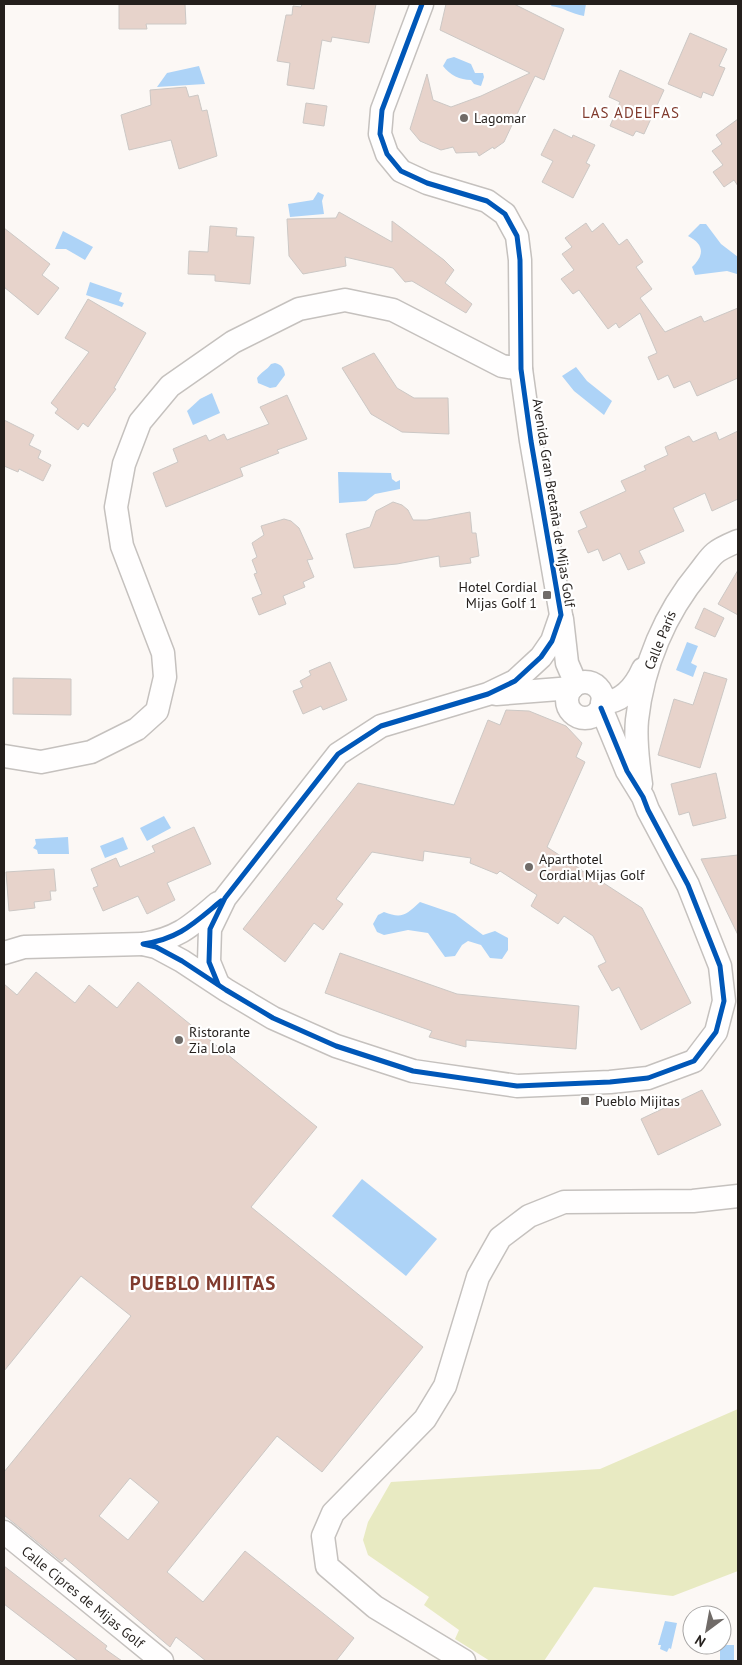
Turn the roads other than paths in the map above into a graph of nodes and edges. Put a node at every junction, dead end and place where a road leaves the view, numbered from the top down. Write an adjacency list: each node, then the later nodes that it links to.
1 (422, 4): 2 (street, Avenida Gran Bretaña de Mijas Golf)
2 (521, 369): 4 (street, Avenida Gran Bretaña de Mijas Golf); 8 (street)
3 (738, 541): 5 (street, Calle París)
4 (561, 615): 6 (street, Avenida Gran Bretaña de Mijas Golf); 7 (street)
5 (648, 660): 7 (street); 9 (street, Calle París)
6 (488, 694): 7 (street); 10 (street, Avenida Gran Bretaña de Mijas Golf)
7 (590, 694): 9 (street)
8 (4, 756)
9 (642, 797): 13 (street)
10 (225, 898): 11 (street); 13 (street, Avenida Gran Bretaña de Mijas Golf)
11 (143, 944): 12 (street); 13 (street)
12 (4, 954)
13 (218, 984)
14 (738, 1196): 17 (street)
15 (4, 1532): 16 (street, Calle Cipres de Mijas Golf)
16 (162, 1661)
17 (464, 1661)

